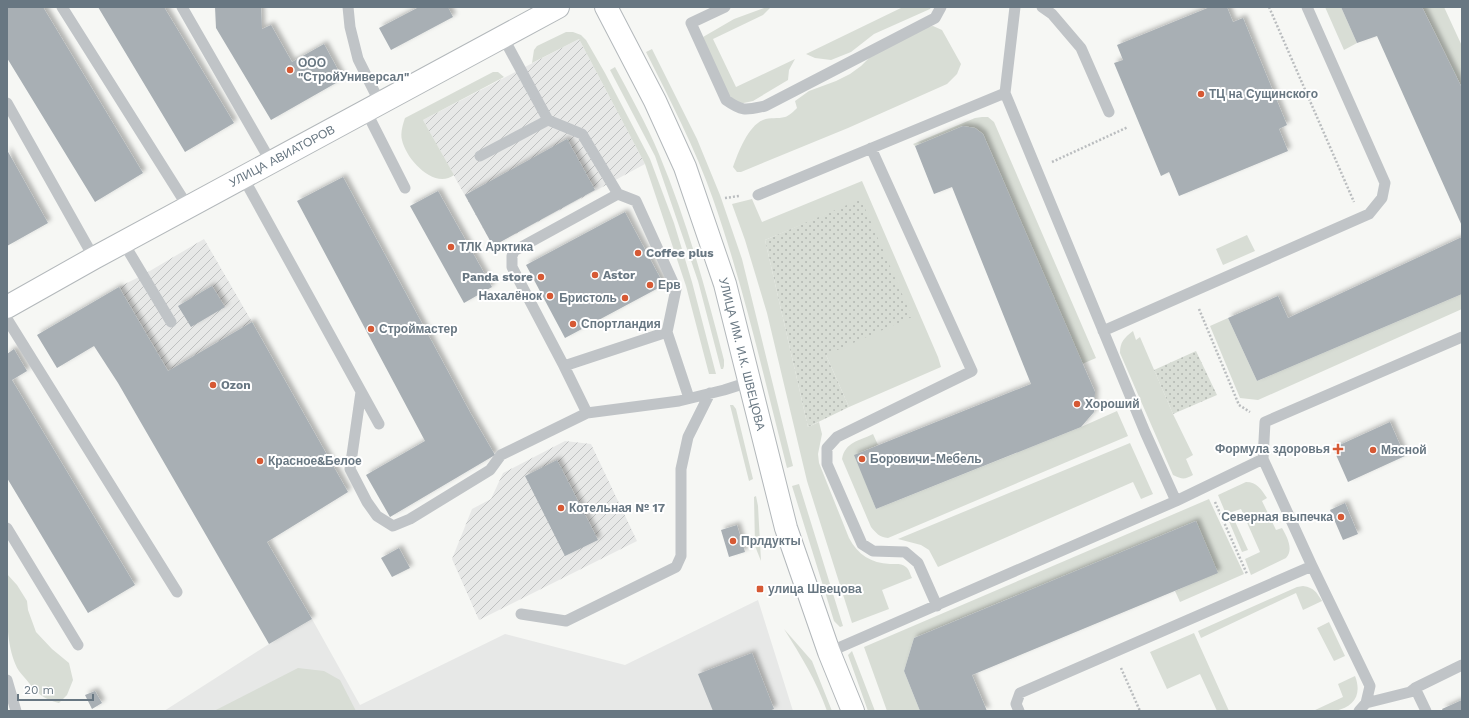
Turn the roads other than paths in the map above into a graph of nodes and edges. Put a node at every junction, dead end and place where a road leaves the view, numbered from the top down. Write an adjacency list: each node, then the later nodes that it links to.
1 (62, 7): 24 (lane)
2 (182, 7): 19 (lane)
3 (348, 7): 14 (lane)
4 (558, 7): 11 (street, УЛИЦА АВИАТОРОВ)
5 (606, 7): 33 (street, УЛИЦА ИМ. И.К. ШВЕЦОВА)
6 (725, 7): 7 (lane)
7 (941, 7)
8 (1015, 7): 12 (lane)
9 (1042, 7): 15 (lane)
10 (1307, 7): 29 (lane)
11 (503, 37): 14 (street, УЛИЦА АВИАТОРОВ); 16 (lane)
12 (1005, 93): 17 (lane); 29 (lane)
13 (7, 103): 26 (lane)
14 (373, 107): 19 (street, УЛИЦА АВИАТОРОВ); 21 (lane)
15 (1109, 112)
16 (548, 120): 18 (lane); 22 (lane)
17 (871, 148): 23 (lane); 44 (lane)
18 (480, 156)
19 (271, 162): 20 (street, УЛИЦА АВИАТОРОВ)
20 (243, 177): 24 (street, УЛИЦА АВИАТОРОВ); 34 (lane)
21 (405, 188)
22 (618, 194): 30 (lane); 32 (lane)
23 (758, 195)
24 (188, 207): 25 (street, УЛИЦА АВИАТОРОВ)
25 (123, 242): 26 (street, УЛИЦА АВИАТОРОВ); 28 (lane)
26 (94, 258): 27 (street, УЛИЦА АВИАТОРОВ)
27 (7, 310): 43 (lane)
28 (171, 322)
29 (1103, 331): 40 (lane)
30 (666, 332): 32 (lane); 36 (lane)
31 (1462, 337): 39 (lane)
32 (564, 366): 37 (lane)
33 (749, 382): 35 (lane); 47 (street, УЛИЦА ИМ. И.К. ШВЕЦОВА)
34 (361, 392): 37 (lane); 38 (lane)
35 (710, 393): 36 (lane); 45 (lane)
36 (690, 398): 37 (lane)
37 (587, 413)
38 (379, 424)
39 (1263, 459): 40 (lane); 42 (lane)
40 (1176, 501): 44 (lane)
41 (7, 528): 46 (lane)
42 (1312, 566): 51 (lane); 54 (lane)
43 (177, 592)
44 (937, 606): 47 (lane)
45 (521, 614)
46 (78, 645)
47 (829, 652): 53 (street, УЛИЦА ИМ. И.К. ШВЕЦОВА)
48 (1462, 665): 50 (lane)
49 (7, 680): 52 (lane)
50 (1415, 688): 51 (lane); 55 (lane)
51 (1362, 707)
52 (16, 711)
53 (853, 711)
54 (1019, 711)
55 (1426, 711)

